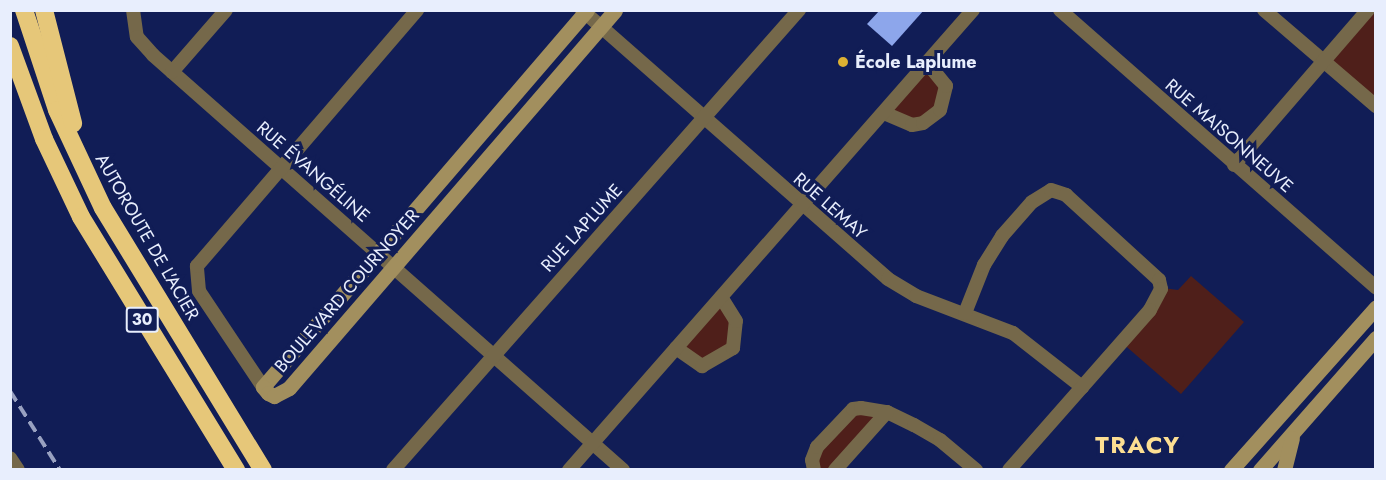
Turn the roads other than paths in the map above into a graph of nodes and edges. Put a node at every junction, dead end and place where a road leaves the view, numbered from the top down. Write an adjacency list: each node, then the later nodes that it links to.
1 (24, 10): 25 (highway, AUTOROUTE DE L'ACIER / 30)
2 (44, 10): 25 (highway)
3 (133, 10): 18 (street, RUE ÉVANGÉLINE)
4 (226, 10): 18 (street)
5 (417, 10): 24 (street)
6 (615, 10): 13 (street, BOULEVARD COURNOYER)
7 (799, 10): 22 (street, RUE LAPLUME)
8 (973, 10): 17 (street)
9 (1060, 10): 23 (street, RUE MAISONNEUVE)
10 (1264, 10): 15 (street)
11 (1368, 10): 15 (street)
12 (585, 11): 13 (street, RUE LEMAY); 27 (street, BOULEVARD COURNOYER)
13 (600, 27): 22 (street, RUE LEMAY); 28 (street, BOULEVARD COURNOYER)
14 (10, 46): 19 (highway, 30)
15 (1323, 61): 20 (street); 23 (street)
16 (10, 62): 19 (highway)
17 (928, 64): 21 (street); 21 (street)
18 (172, 72): 24 (street, RUE ÉVANGÉLINE)
19 (28, 98): 43 (highway, 30)
20 (1376, 106)
21 (884, 112): 26 (street)
22 (703, 117): 26 (street, RUE LEMAY); 35 (street, RUE LAPLUME)
23 (1234, 165): 29 (street, RUE MAISONNEUVE)
24 (281, 168): 27 (street, RUE ÉVANGÉLINE); 36 (street)
25 (87, 177): 44 (highway, AUTOROUTE DE L'ACIER / 30)
26 (803, 206): 30 (street); 32 (street, RUE LEMAY)
27 (377, 253): 28 (street, RUE ÉVANGÉLINE); 36 (street, BOULEVARD COURNOYER)
28 (394, 267): 35 (street, RUE ÉVANGÉLINE); 36 (street, BOULEVARD COURNOYER)
29 (1376, 288)
30 (721, 297): 34 (street); 34 (street)
31 (1376, 307): 52 (street)
32 (965, 313): 37 (street, RUE LEMAY); 37 (street)
33 (1376, 338): 39 (street)
34 (676, 348): 40 (street)
35 (494, 356): 40 (street, RUE ÉVANGÉLINE); 45 (street, RUE LAPLUME)
36 (263, 387)
37 (1082, 387): 51 (street)
38 (887, 412): 48 (street); 49 (street); 50 (street)
39 (1298, 426): 53 (street); 54 (street)
40 (593, 442): 46 (street); 47 (street, RUE ÉVANGÉLINE)
41 (10, 458): 42 (street)
42 (18, 470)
43 (236, 470)
44 (263, 470)
45 (393, 470)
46 (569, 470)
47 (624, 470)
48 (814, 470)
49 (836, 470)
50 (976, 470)
51 (1009, 470)
52 (1231, 470)
53 (1260, 470)
54 (1284, 470)

